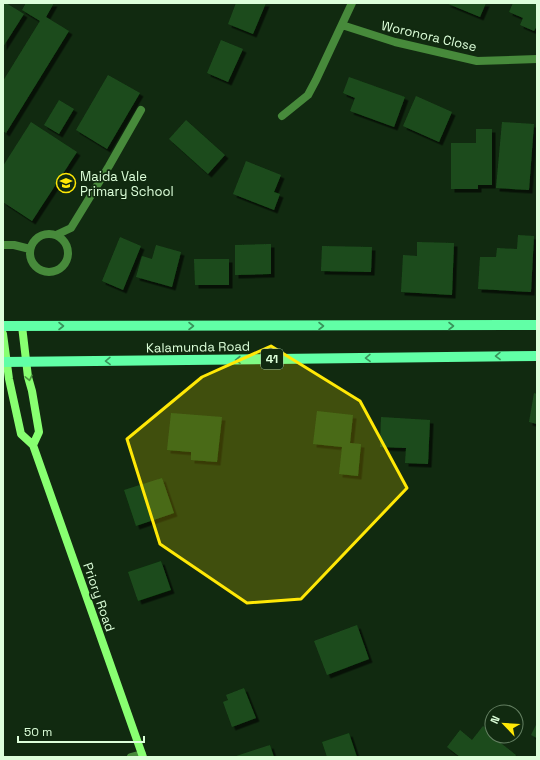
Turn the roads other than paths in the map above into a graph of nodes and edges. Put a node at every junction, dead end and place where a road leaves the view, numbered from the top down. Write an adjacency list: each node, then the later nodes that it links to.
1 (352, 3): 2 (street)
2 (342, 26): 3 (street, Woronora Close); 5 (street)
3 (537, 59)
4 (141, 110): 6 (street)
5 (282, 116)
6 (56, 235): 8 (street); 8 (street)
7 (3, 245): 8 (street)
8 (30, 249)
9 (537, 325): 11 (main road, Kalamunda Road, one-way to 9)
10 (3, 326): 11 (main road, Kalamunda Road)
11 (22, 326): 15 (street)
12 (3, 334): 14 (street, Priory Road)
13 (537, 356): 15 (main road, Kalamunda Road / 41, one-way to 15)
14 (5, 362): 15 (main road, Kalamunda Road / 41); 16 (street, Priory Road)
15 (26, 362): 16 (street, one-way to 16)
16 (33, 445): 17 (street, Priory Road)
17 (142, 755): 18 (street)
18 (131, 757)

